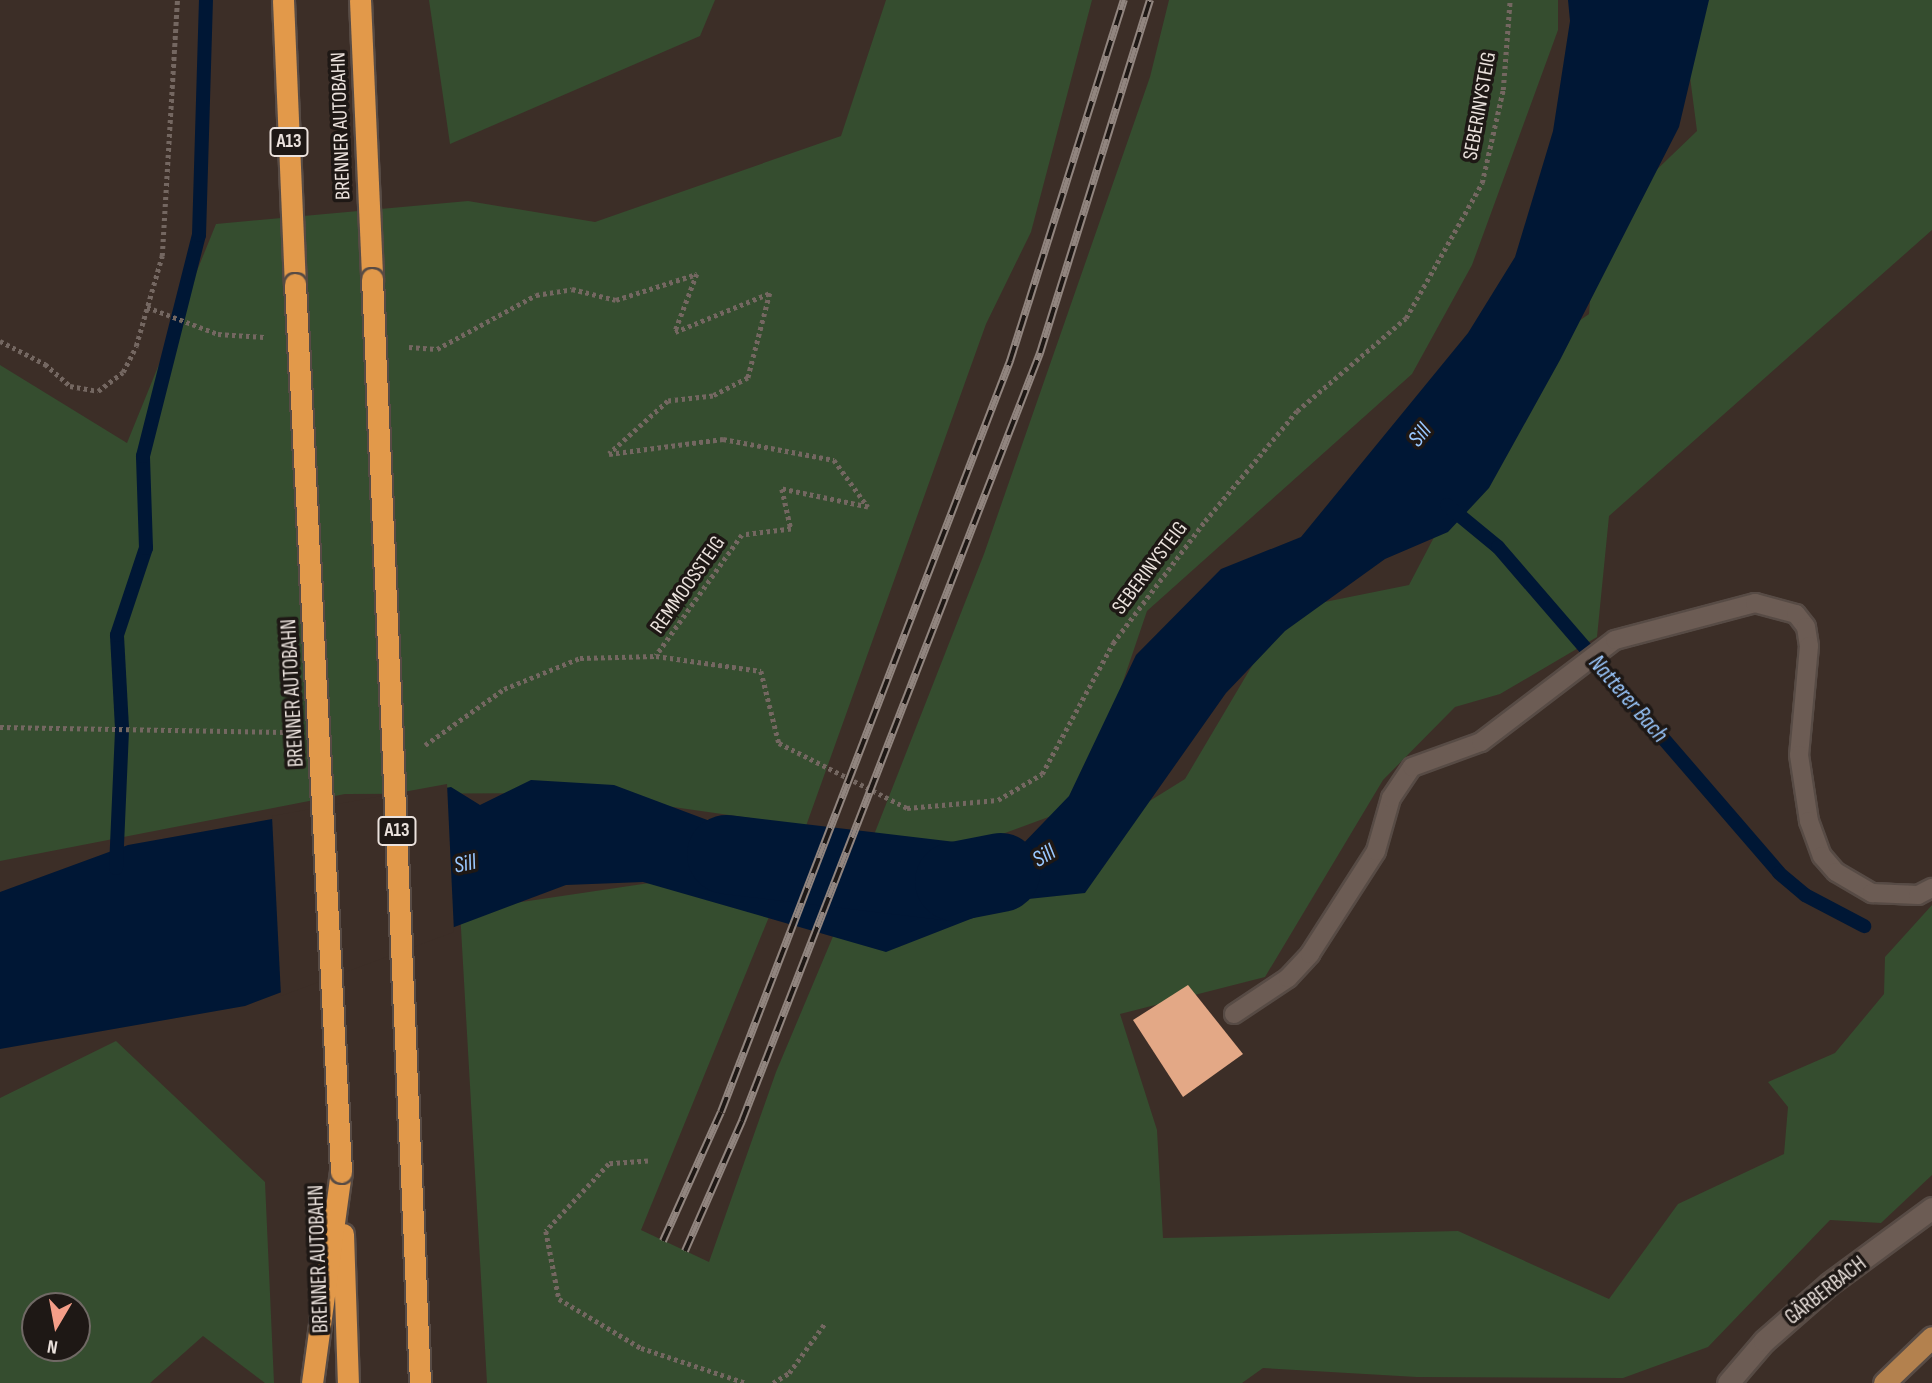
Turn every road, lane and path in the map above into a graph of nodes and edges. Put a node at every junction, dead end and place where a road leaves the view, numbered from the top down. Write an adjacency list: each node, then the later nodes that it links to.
1 (177, 0): 6 (path)
2 (283, 0): 11 (highway, BRENNER AUTOBAHN / A13, bridge)
3 (360, 0): 17 (highway, BRENNER AUTOBAHN / A13, bridge)
4 (1510, 0): 7 (path, SEBERINYSTEIG)
5 (572, 289): 7 (path, REMMOOSSTEIG)
6 (0, 341)
7 (656, 656)
8 (1932, 888): 9 (lane)
9 (1234, 1014)
10 (649, 1161): 18 (path)
11 (341, 1172): 15 (highway); 16 (highway, BRENNER AUTOBAHN / A13)
12 (1932, 1208): 20 (street, GÄRBERBACH)
13 (825, 1323): 19 (path)
14 (1932, 1336): 21 (main road)
15 (312, 1383)
16 (348, 1383)
17 (420, 1383)
18 (746, 1383)
19 (773, 1383)
20 (1728, 1383)
21 (1884, 1383)

